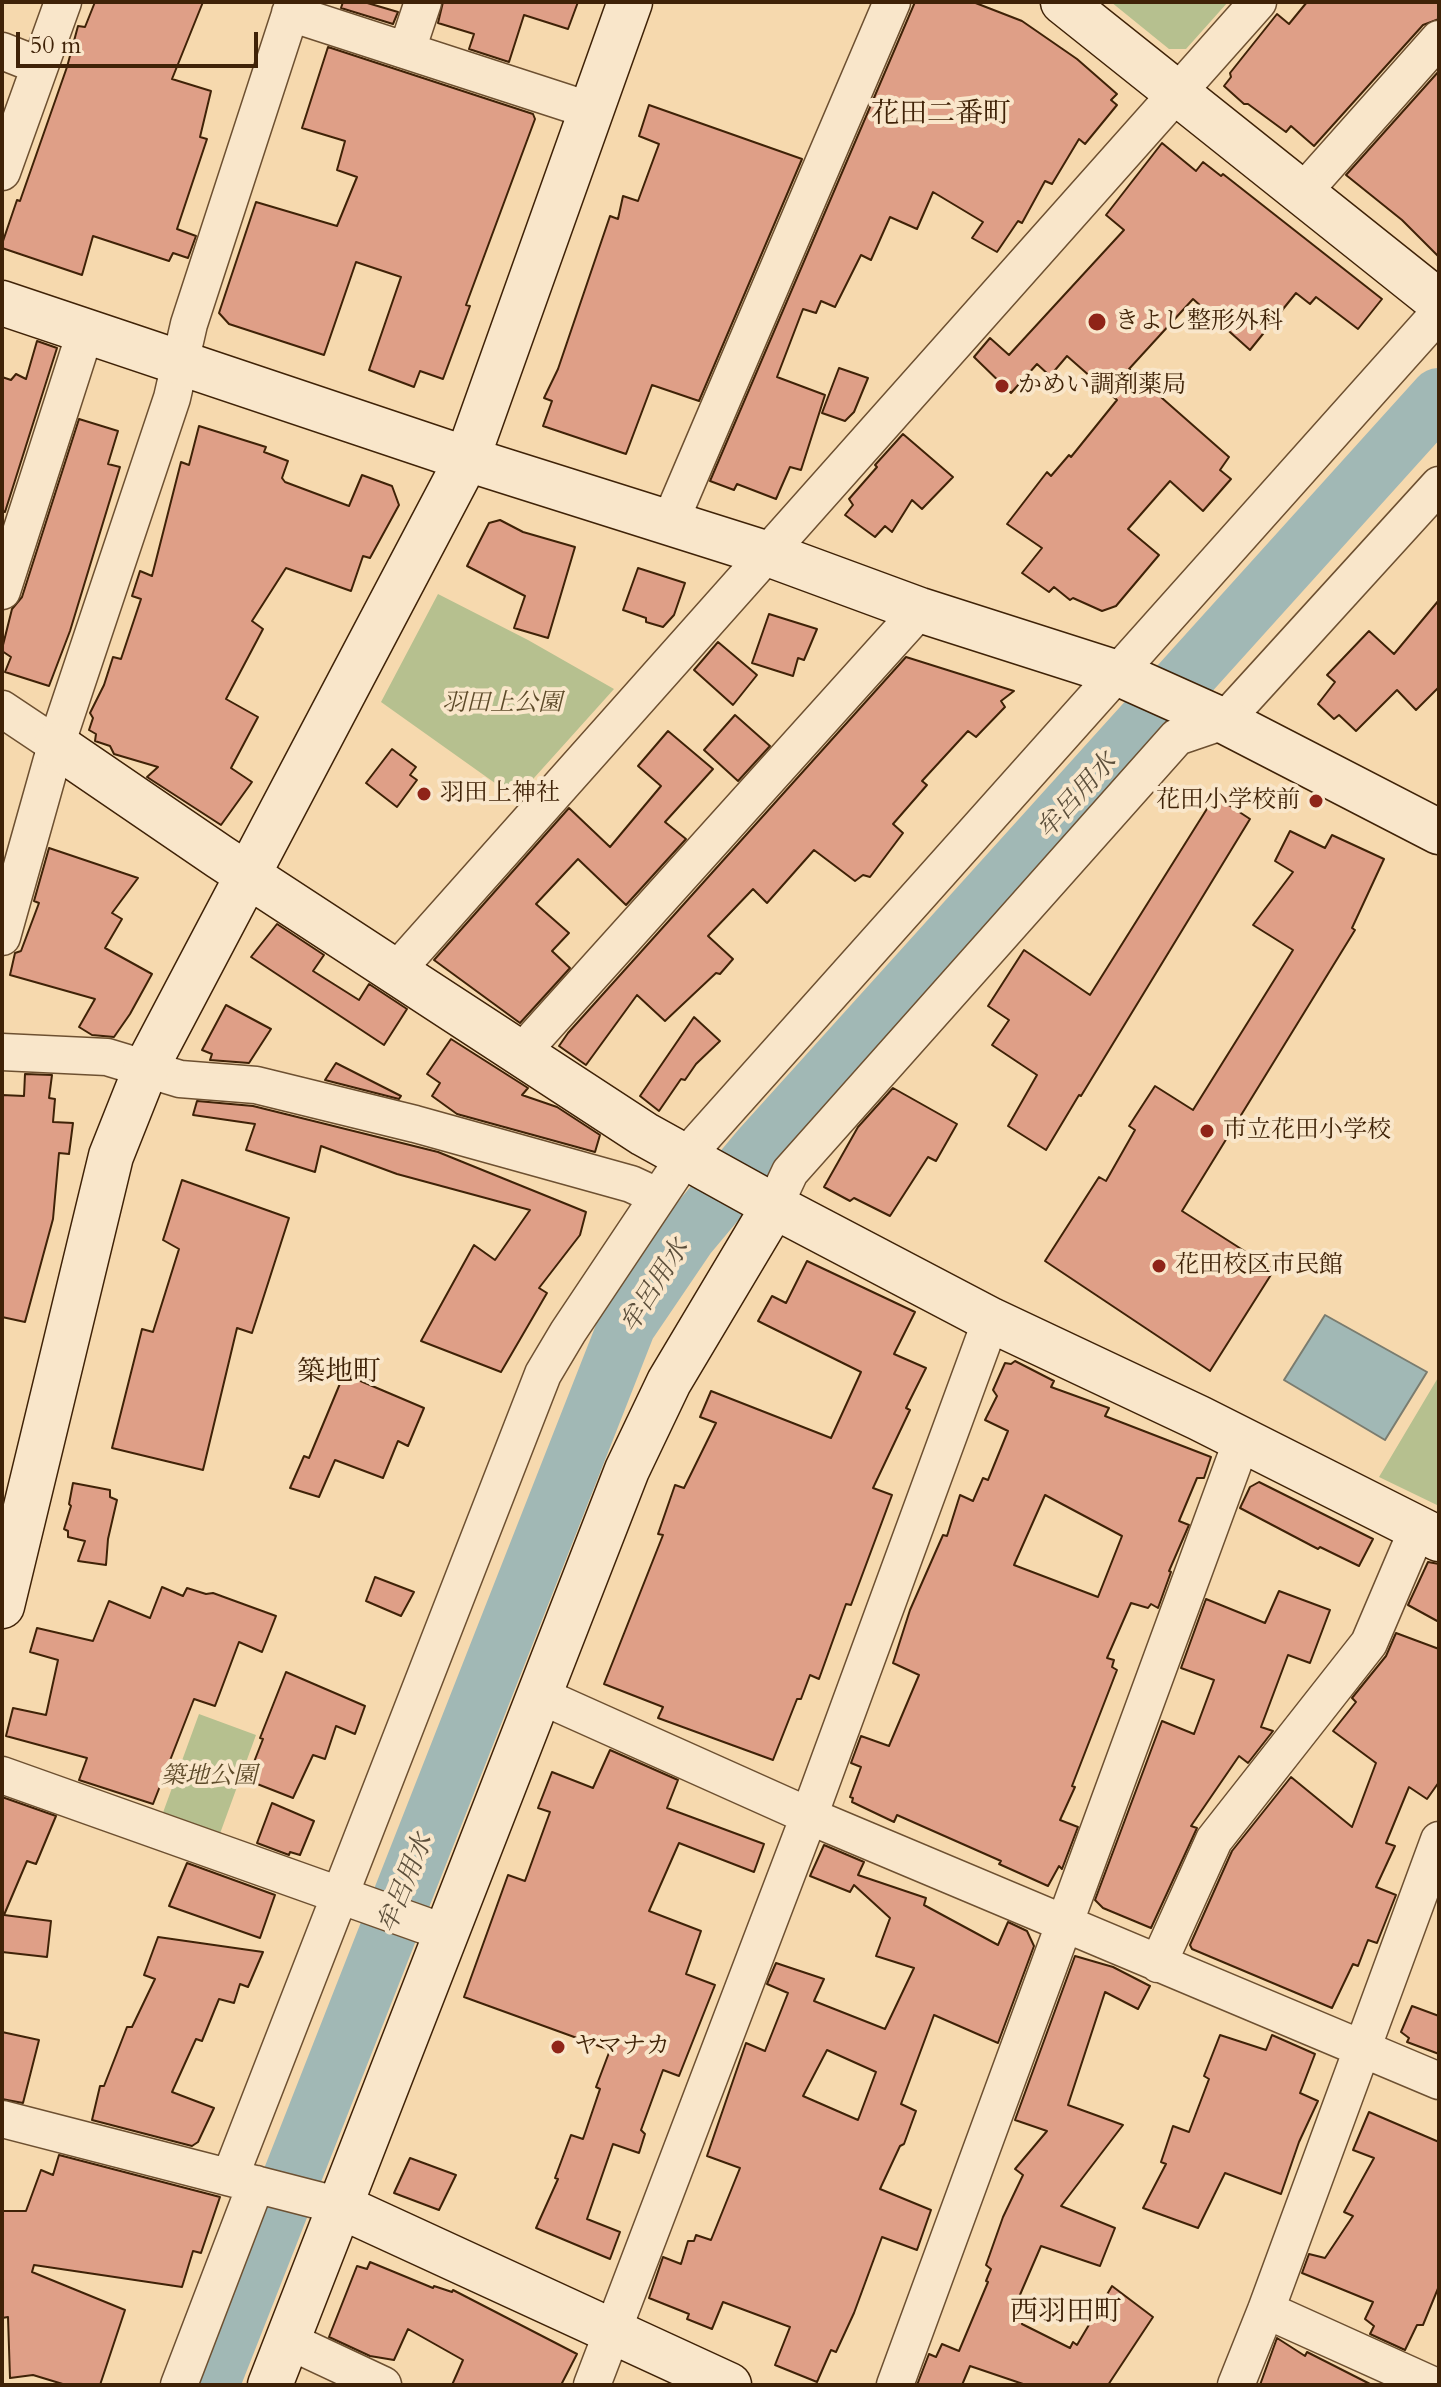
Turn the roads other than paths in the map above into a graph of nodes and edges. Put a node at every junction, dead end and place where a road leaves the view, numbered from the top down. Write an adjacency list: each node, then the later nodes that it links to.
1 (63, 2): 11 (street)
2 (423, 2): 9 (street)
3 (630, 2): 13 (street)
4 (892, 2): 23 (street)
5 (1063, 2): 12 (street)
6 (1258, 2): 12 (street)
7 (292, 8): 9 (street); 20 (street)
8 (1439, 39): 15 (street)
9 (407, 50): 13 (street)
10 (2, 51): 11 (street)
11 (40, 66): 14 (street)
12 (1177, 91): 15 (street); 24 (street)
13 (592, 111): 21 (street)
14 (2, 172)
15 (1302, 193): 16 (street)
16 (1439, 302)
17 (2, 303): 19 (street)
18 (1439, 313): 27 (street)
19 (85, 333): 20 (street); 25 (street)
20 (180, 364): 21 (street); 30 (street)
21 (467, 459): 23 (street); 32 (street)
22 (1439, 485): 29 (street)
23 (670, 522): 24 (street)
24 (768, 554): 26 (street); 34 (street)
25 (2, 591)
26 (920, 610): 27 (street); 36 (street)
27 (1135, 681): 29 (street); 38 (street)
28 (2, 709): 30 (street)
29 (1208, 714): 31 (street); 38 (street)
30 (56, 745): 32 (street); 33 (street)
31 (1439, 832)
32 (249, 874): 34 (street); 37 (street)
33 (2, 937)
34 (396, 971): 36 (street)
35 (2, 1052): 37 (street)
36 (521, 1053): 38 (street)
37 (146, 1068): 39 (street); 43 (street)
38 (731, 1182): 39 (street); 40 (street); 44 (street)
39 (657, 1196): 48 (street)
40 (991, 1320): 41 (street); 46 (street)
41 (1242, 1440): 42 (street); 49 (street)
42 (1428, 1533): 51 (street)
43 (2, 1606)
44 (539, 1695): 46 (street); 50 (street)
45 (2, 1775): 48 (street)
46 (809, 1816): 49 (street); 57 (street)
47 (1439, 1840): 52 (street)
48 (338, 1895): 50 (street); 55 (street)
49 (1066, 1925): 51 (street); 64 (street)
50 (428, 1927): 55 (street)
51 (1158, 1964): 52 (street)
52 (1362, 2047): 53 (street); 56 (street)
53 (1439, 2081)
54 (2, 2119): 55 (street)
55 (279, 2190): 57 (street); 58 (street); 59 (street)
56 (1266, 2310): 65 (street); 66 (street)
57 (613, 2332): 62 (street); 63 (street)
58 (287, 2340): 60 (street); 61 (street)
59 (179, 2385)
60 (270, 2385)
61 (383, 2385)
62 (592, 2385)
63 (729, 2385)
64 (895, 2385)
65 (1236, 2385)
66 (1432, 2385)

